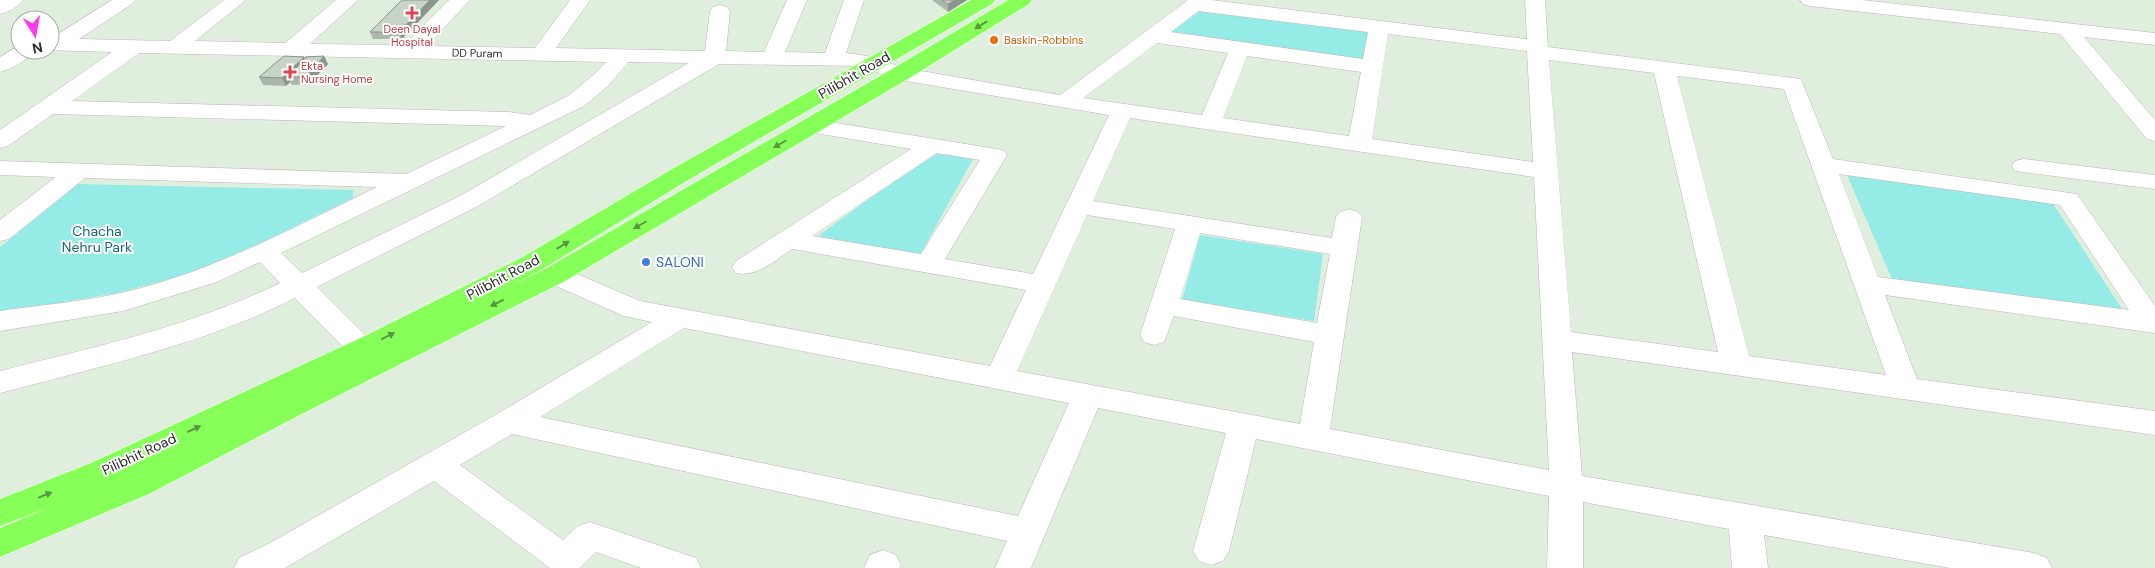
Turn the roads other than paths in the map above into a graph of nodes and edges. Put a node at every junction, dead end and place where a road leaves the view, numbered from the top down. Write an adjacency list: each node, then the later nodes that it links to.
1 (13, 0): 15 (street)
2 (125, 0): 22 (street)
3 (236, 0): 25 (street)
4 (348, 0): 27 (street)
5 (460, 0): 29 (street)
6 (580, 0): 30 (street)
7 (797, 0): 33 (street)
8 (854, 0): 34 (street)
9 (985, 0): 35 (highway, Pilibhit Road)
10 (1022, 0): 38 (highway, one-way to 38)
11 (1535, 0): 28 (street)
12 (1810, 0): 19 (street)
13 (1893, 0): 18 (street)
14 (1198, 2): 17 (street); 20 (street)
15 (0, 8)
16 (720, 11): 32 (street)
17 (1379, 27): 28 (street); 36 (street)
18 (2155, 28)
19 (2067, 30): 21 (street); 45 (street)
20 (1153, 36): 26 (street); 39 (street)
21 (2155, 39)
22 (60, 41)
23 (60, 45): 24 (street, DD Puram)
24 (135, 46): 25 (street, DD Puram); 40 (street)
25 (175, 47): 27 (street, DD Puram)
26 (1240, 48): 36 (street); 43 (street)
27 (291, 49): 29 (street, DD Puram)
28 (1537, 49): 37 (street); 53 (street)
29 (410, 51): 30 (street, DD Puram)
30 (542, 54): 31 (street, DD Puram)
31 (623, 55): 32 (street, DD Puram); 42 (street)
32 (715, 57): 33 (street, DD Puram); 66 (street)
33 (772, 58): 34 (street, DD Puram)
34 (833, 59): 35 (street, DD Puram)
35 (874, 64): 38 (street, DD Puram); 65 (highway, Pilibhit Road, one-way to 35)
36 (1372, 67): 48 (street)
37 (1664, 68): 49 (street); 77 (street)
38 (900, 74): 39 (street, DD Puram); 44 (highway)
39 (1064, 102): 41 (street, DD Puram)
40 (48, 107): 42 (street); 46 (street)
41 (1122, 110): 43 (street, DD Puram); 56 (street)
42 (534, 122): 54 (street)
43 (1210, 123): 48 (street, DD Puram)
44 (811, 126): 47 (street); 65 (highway, one-way to 65)
45 (2155, 134)
46 (0, 141)
47 (932, 145): 60 (street); 63 (street)
48 (1359, 145): 53 (street, DD Puram)
49 (1823, 165): 68 (street); 72 (street)
50 (2024, 166): 55 (street)
51 (0, 168): 52 (street)
52 (80, 170): 54 (street); 59 (street)
53 (1545, 172): 75 (street)
54 (411, 181): 62 (street)
55 (2155, 182)
56 (1078, 206): 58 (street); 67 (street)
57 (1349, 218): 61 (street)
58 (1190, 224): 61 (street); 69 (street)
59 (0, 233)
60 (788, 240): 63 (street); 64 (street)
61 (1344, 248): 74 (street)
62 (264, 251): 66 (street); 71 (street)
63 (928, 264): 67 (street)
64 (746, 267)
65 (543, 269): 70 (street); 76 (highway, Pilibhit Road, one-way to 65); 91 (highway, one-way to 91)
66 (299, 284): 76 (street); 79 (street)
67 (1042, 284): 78 (street)
68 (1867, 284): 72 (street); 80 (street)
69 (1164, 305): 73 (street); 74 (street)
70 (679, 318): 78 (street); 82 (street)
71 (0, 321)
72 (2153, 322)
73 (1154, 335)
74 (1329, 335): 85 (street)
75 (1556, 340): 77 (street); 87 (street)
76 (362, 349): 88 (highway, Pilibhit Road, one-way to 76)
77 (1736, 365): 80 (street)
78 (999, 378): 81 (street)
79 (0, 382)
80 (1906, 389): 83 (street)
81 (1088, 395): 84 (street); 90 (street)
82 (508, 422): 86 (street); 90 (street)
83 (2155, 423)
84 (1244, 425): 85 (street); 92 (street)
85 (1313, 438): 87 (street)
86 (435, 464): 93 (street); 94 (street)
87 (1566, 486): 89 (street); 96 (street)
88 (0, 513)
89 (1745, 519): 97 (street); 98 (street)
90 (1028, 532): 95 (street)
91 (0, 543)
92 (1211, 551)
93 (278, 563)
94 (683, 568)
95 (1013, 568)
96 (1565, 568)
97 (1750, 568)
98 (2034, 568)

